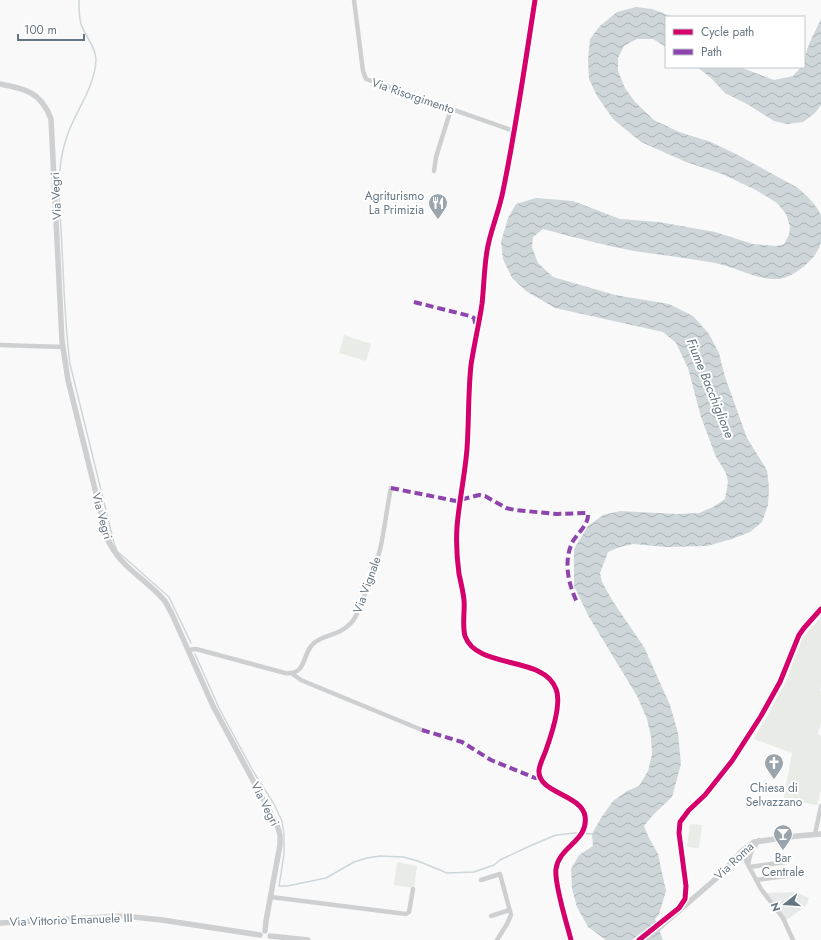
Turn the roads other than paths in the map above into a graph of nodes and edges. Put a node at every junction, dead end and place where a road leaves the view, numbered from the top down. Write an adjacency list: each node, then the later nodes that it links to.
1 (354, 0): 3 (street, Via Risorgimento)
2 (0, 84): 7 (street, Via Vegri)
3 (451, 109): 4 (street, Via Risorgimento); 5 (street)
4 (514, 131)
5 (434, 171)
6 (0, 345): 7 (street)
7 (63, 347): 9 (street, Via Vegri)
8 (391, 488): 10 (street, Via Vignale)
9 (188, 650): 10 (street); 24 (street, Via Vegri)
10 (291, 673): 11 (street)
11 (422, 730)
12 (821, 806): 13 (street)
13 (818, 834): 14 (street, Via Roma)
14 (759, 840): 15 (street, Via Roma); 17 (street)
15 (746, 847): 16 (street, Via Roma); 17 (street)
16 (740, 853): 19 (street); 33 (street, Via Roma)
17 (749, 857): 19 (street)
18 (786, 862): 19 (street)
19 (749, 866): 22 (street)
20 (793, 875): 22 (street)
21 (481, 880): 25 (street)
22 (756, 880): 34 (street)
23 (413, 889): 24 (street)
24 (271, 897): 28 (street, Via Vegri)
25 (510, 910): 26 (street); 31 (street)
26 (491, 916)
27 (0, 923): 29 (street, Via Vittorio Emanuele III)
28 (265, 931): 29 (street, Via Vittorio Emanuele III); 30 (street)
29 (261, 938)
30 (269, 938): 32 (street)
31 (498, 939)
32 (308, 940)
33 (645, 940)
34 (793, 940)

